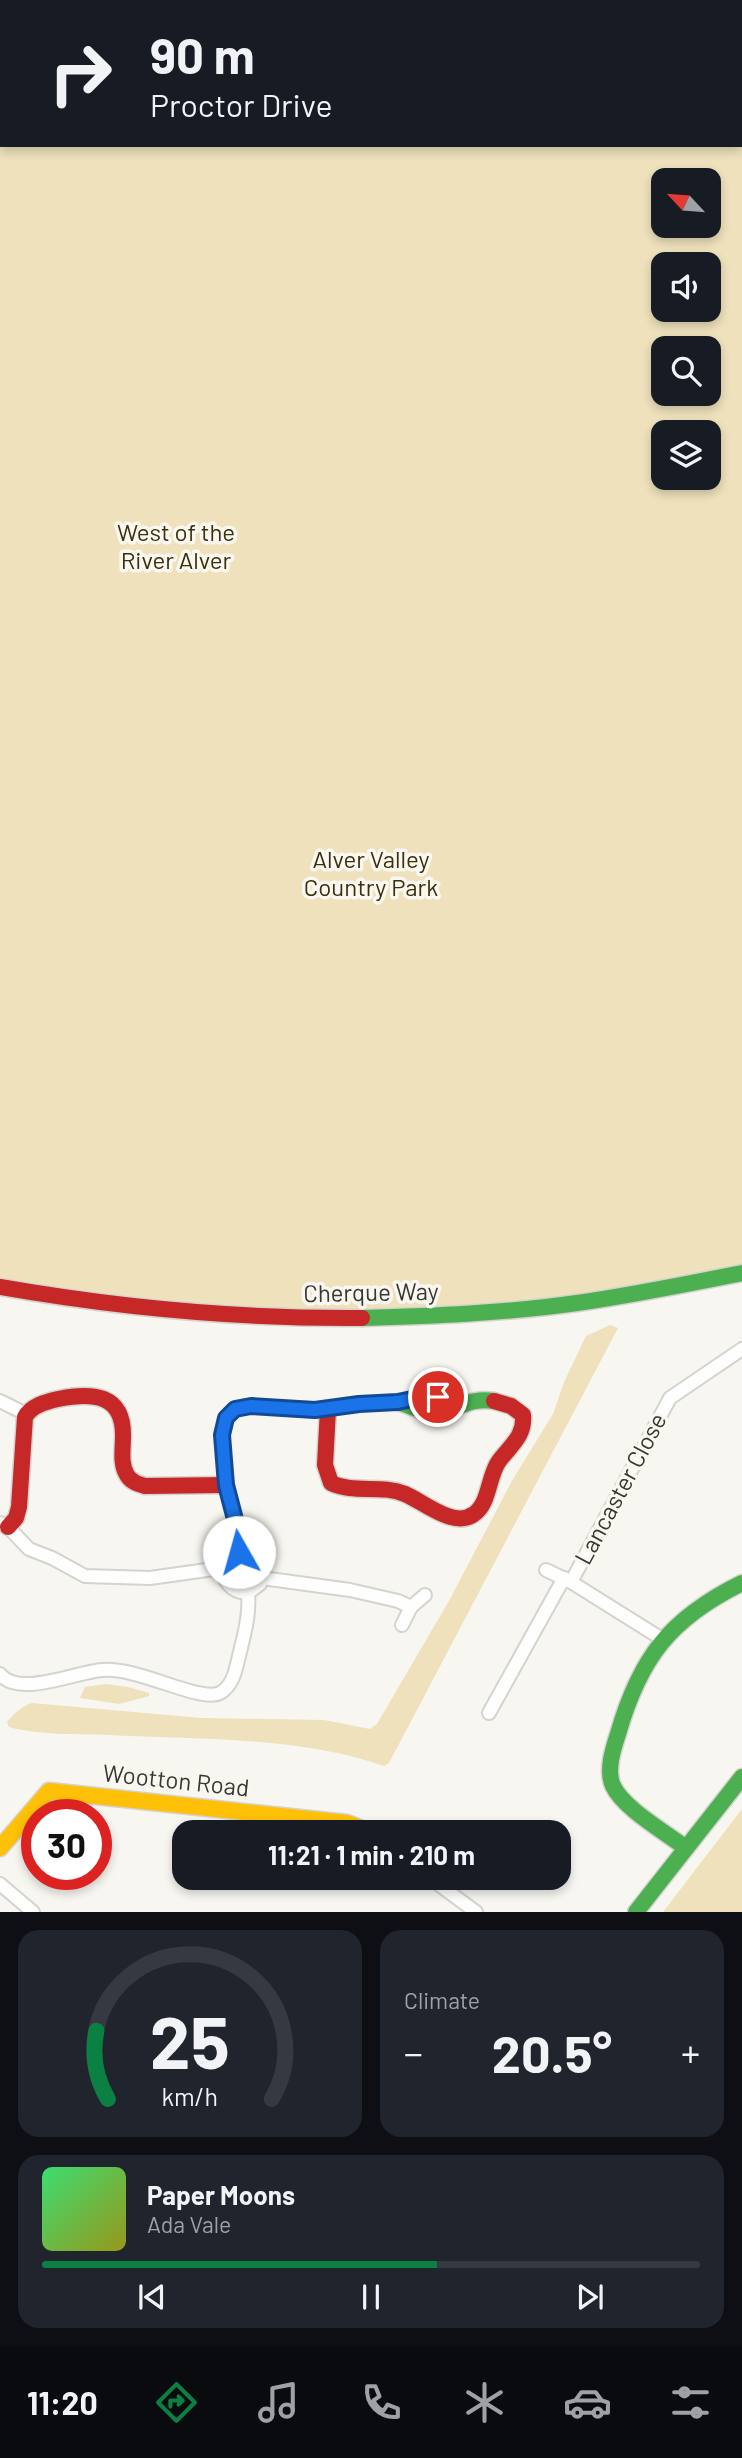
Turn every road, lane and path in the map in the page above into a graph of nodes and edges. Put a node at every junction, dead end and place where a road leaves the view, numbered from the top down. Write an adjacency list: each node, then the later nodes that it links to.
1 (742, 1273): 2 (street, Cherque Way)
2 (0, 1287)
3 (742, 1349): 14 (street, Lancaster Close)
4 (0, 1401): 7 (street)
5 (398, 1402): 6 (street); 6 (street)
6 (328, 1409): 8 (street)
7 (26, 1413): 8 (street); 9 (street)
8 (226, 1485): 10 (street)
9 (4, 1525): 11 (street)
10 (235, 1551): 11 (street); 13 (street)
11 (221, 1568): 16 (street)
12 (546, 1570): 14 (street)
13 (262, 1578): 16 (street); 18 (street)
14 (567, 1580): 20 (street); 22 (street, Lancaster Close)
15 (742, 1583): 20 (street)
16 (247, 1593): 21 (street)
17 (425, 1595): 18 (street)
18 (411, 1607): 19 (street)
19 (402, 1625)
20 (662, 1639): 26 (street)
21 (0, 1674)
22 (489, 1713)
23 (742, 1777): 26 (street)
24 (320, 1820): 25 (street, Wootton Road)
25 (0, 1848)
26 (686, 1848): 31 (street)
27 (0, 1884): 29 (street)
28 (446, 1890): 30 (street)
29 (33, 1912)
30 (476, 1912)
31 (636, 1912)

